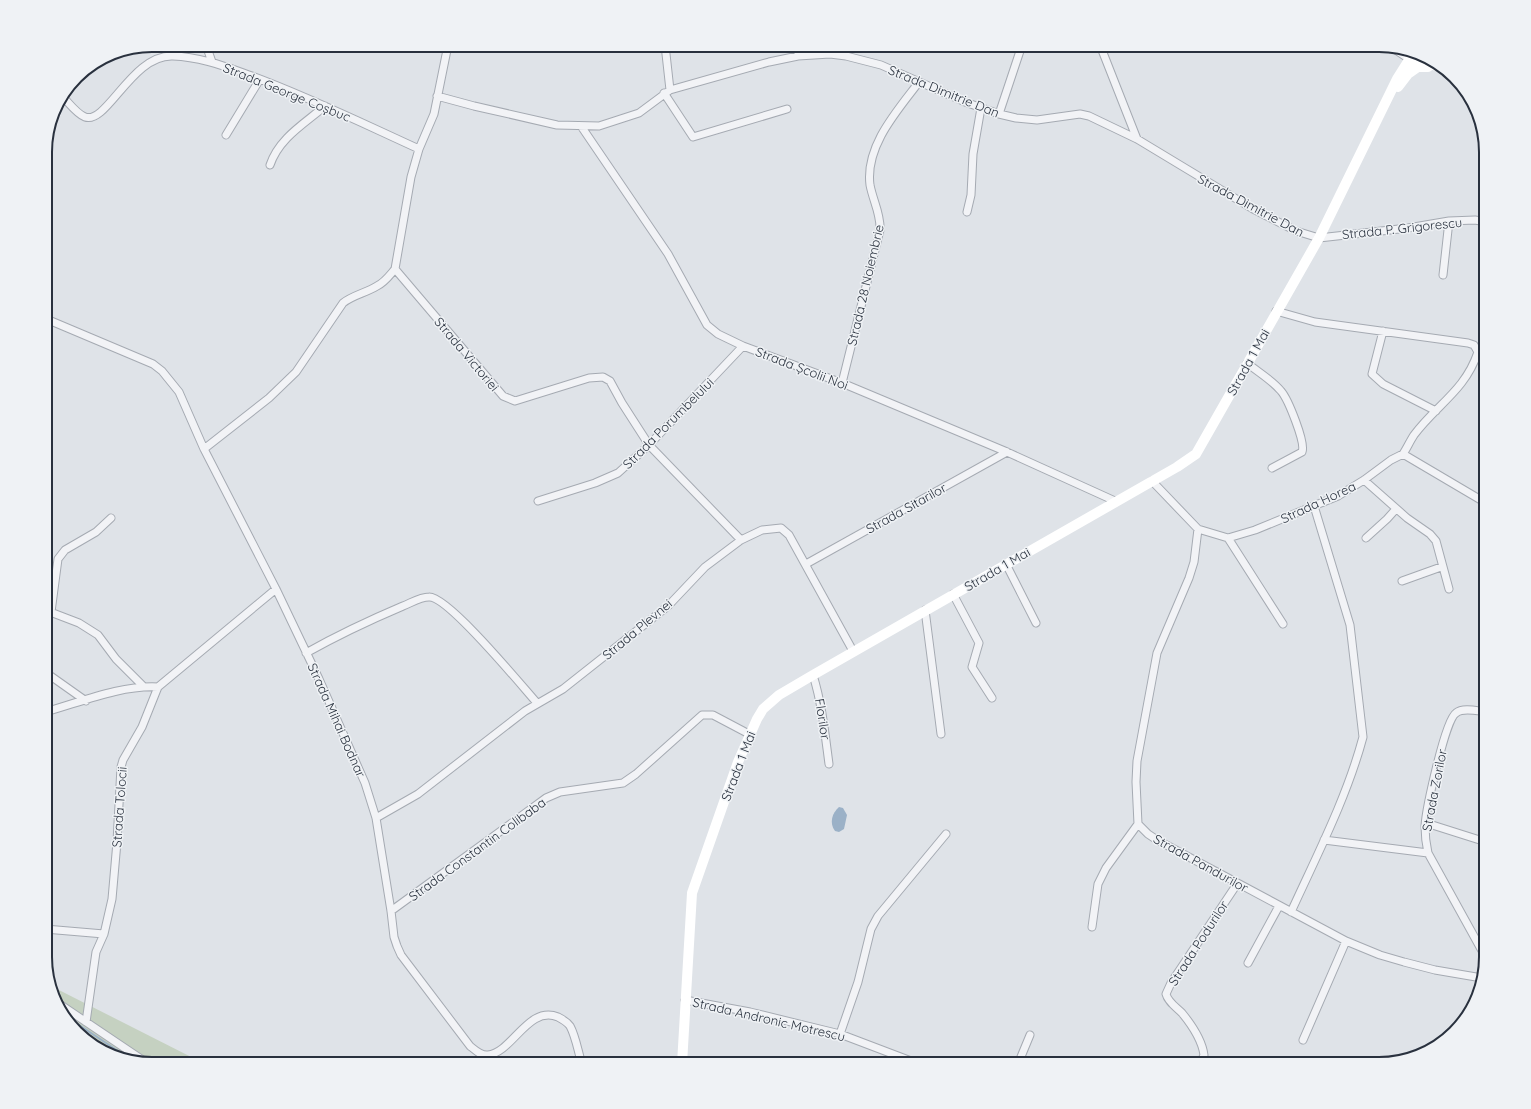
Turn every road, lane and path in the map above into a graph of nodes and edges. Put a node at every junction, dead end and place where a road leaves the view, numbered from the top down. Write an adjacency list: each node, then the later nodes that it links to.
1 (208, 52): 9 (street)
2 (446, 52): 16 (street)
3 (665, 52): 14 (street)
4 (798, 52): 7 (street)
5 (1020, 52): 21 (street)
6 (1103, 52): 24 (street)
7 (798, 56): 13 (street, Strada Dimitrie Dan); 14 (street, Strada Dimitrie Dan)
8 (1408, 56): 11 (main road); 15 (main road, Strada 1 Mai)
9 (212, 62): 12 (street, Strada George Coșbuc); 17 (street, Strada George Coșbuc)
10 (1430, 66): 11 (main road)
11 (1418, 67): 15 (main road, Strada 1 Mai)
12 (260, 79): 18 (street, Strada George Coșbuc); 23 (street)
13 (919, 82): 19 (street, Strada Dimitrie Dan); 38 (street, Strada 28 Noiembrie)
14 (667, 92): 20 (street); 22 (street, Strada Dimitrie Dan)
15 (1392, 92): 30 (main road, Strada 1 Mai)
16 (437, 96): 22 (street, Strada Dimitrie Dan); 25 (street)
17 (67, 100)
18 (325, 106): 25 (street, Strada George Coșbuc); 26 (street)
19 (981, 108): 21 (street, Strada Dimitrie Dan); 27 (street)
20 (787, 109)
21 (999, 114): 24 (street, Strada Dimitrie Dan)
22 (581, 126): 36 (street, Strada Școlii Noi)
23 (226, 136)
24 (1137, 139): 30 (street, Strada Dimitrie Dan)
25 (419, 149): 31 (street)
26 (270, 165)
27 (967, 212)
28 (1449, 221): 29 (street, Strada P. Grigorescu); 30 (street, Strada P. Grigorescu); 32 (street)
29 (1479, 221)
30 (1319, 238): 33 (main road, Strada 1 Mai)
31 (395, 268): 40 (street, Strada Victoriei); 41 (street)
32 (1443, 276)
33 (1276, 311): 35 (street); 37 (main road, Strada 1 Mai)
34 (52, 321): 41 (street, Strada Mihai Bodnar)
35 (1382, 331): 39 (street); 39 (street)
36 (743, 346): 38 (street, Strada Școlii Noi); 40 (street, Strada Porumbelului)
37 (1247, 363): 44 (street); 46 (main road, Strada 1 Mai)
38 (842, 383): 42 (street, Strada Școlii Noi)
39 (1436, 411): 43 (street)
40 (649, 445): 48 (street, Strada Porumbelului); 56 (street, Strada Victoriei)
41 (204, 449): 61 (street, Strada Mihai Bodnar)
42 (1007, 452): 49 (street, Strada Școlii Noi); 57 (street, Strada Sitarilor)
43 (1403, 454): 45 (street, Strada Horea); 47 (street)
44 (1272, 468)
45 (1364, 480): 50 (street, Strada Horea); 51 (street)
46 (1152, 481): 49 (main road, Strada 1 Mai); 53 (street)
47 (1479, 500)
48 (538, 501)
49 (1115, 501): 58 (main road, Strada 1 Mai)
50 (1314, 506): 54 (street, Strada Horea); 87 (street)
51 (1396, 509): 55 (street); 59 (street)
52 (110, 518): 63 (street)
53 (1198, 529): 54 (street); 84 (street)
54 (1228, 538): 68 (street)
55 (1366, 538)
56 (741, 540): 57 (street, Strada Plevnei); 77 (street, Strada Plevnei)
57 (806, 564): 69 (street, Strada Plevnei)
58 (1006, 564): 64 (main road, Strada 1 Mai); 67 (street)
59 (1441, 567): 60 (street); 62 (street)
60 (1402, 581)
61 (276, 589): 70 (street, Strada Mihai Bodnar); 74 (street, Strada Tolocii)
62 (1449, 589)
63 (52, 590)
64 (952, 594): 65 (main road, Strada 1 Mai); 75 (street)
65 (925, 610): 69 (main road, Strada 1 Mai); 81 (street)
66 (52, 613): 73 (street)
67 (1036, 623)
68 (1283, 624)
69 (853, 651): 71 (main road, Strada 1 Mai)
70 (306, 653): 77 (street); 83 (street, Strada Mihai Bodnar)
71 (813, 675): 80 (main road, Strada 1 Mai); 82 (street, Florilor)
72 (52, 677): 76 (street)
73 (143, 686): 74 (street); 76 (street)
74 (158, 687): 96 (street, Strada Tolocii)
75 (992, 698)
76 (86, 701): 78 (street)
77 (537, 703): 83 (street, Strada Plevnei)
78 (52, 710)
79 (1479, 711): 85 (street, Strada Zorilor)
80 (749, 734): 92 (street, Strada Constantin Colibaba); 101 (main road, Strada 1 Mai)
81 (941, 734)
82 (829, 764)
83 (376, 818): 92 (street, Strada Mihai Bodnar)
84 (1138, 824): 90 (street, Strada Pandurilor); 94 (street)
85 (1426, 824): 88 (street); 89 (street, Strada Zorilor)
86 (946, 834): 104 (street)
87 (1324, 840): 89 (street); 93 (street)
88 (1479, 840)
89 (1428, 853): 98 (street, Strada Zorilor)
90 (1237, 884): 91 (street, Strada Pandurilor); 112 (street, Strada Podurilor)
91 (1279, 906): 93 (street, Strada Pandurilor); 99 (street)
92 (391, 911): 108 (street, Strada Mihai Bodnar)
93 (1291, 912): 97 (street, Strada Pandurilor)
94 (1092, 927)
95 (52, 930): 96 (street)
96 (104, 934): 103 (street, Strada Tolocii)
97 (1346, 941): 100 (street, Strada Pandurilor); 106 (street)
98 (1479, 945)
99 (1248, 963)
100 (1477, 977)
101 (685, 1000): 104 (street, Strada Andronic Motrescu); 109 (main road, Strada 1 Mai)
102 (67, 1009): 103 (street)
103 (86, 1022): 107 (street)
104 (840, 1034): 110 (street, Strada Andronic Motrescu)
105 (1030, 1036): 111 (street)
106 (1304, 1040)
107 (136, 1056)
108 (580, 1057)
109 (682, 1057)
110 (901, 1057)
111 (1021, 1057)
112 (1203, 1057)

